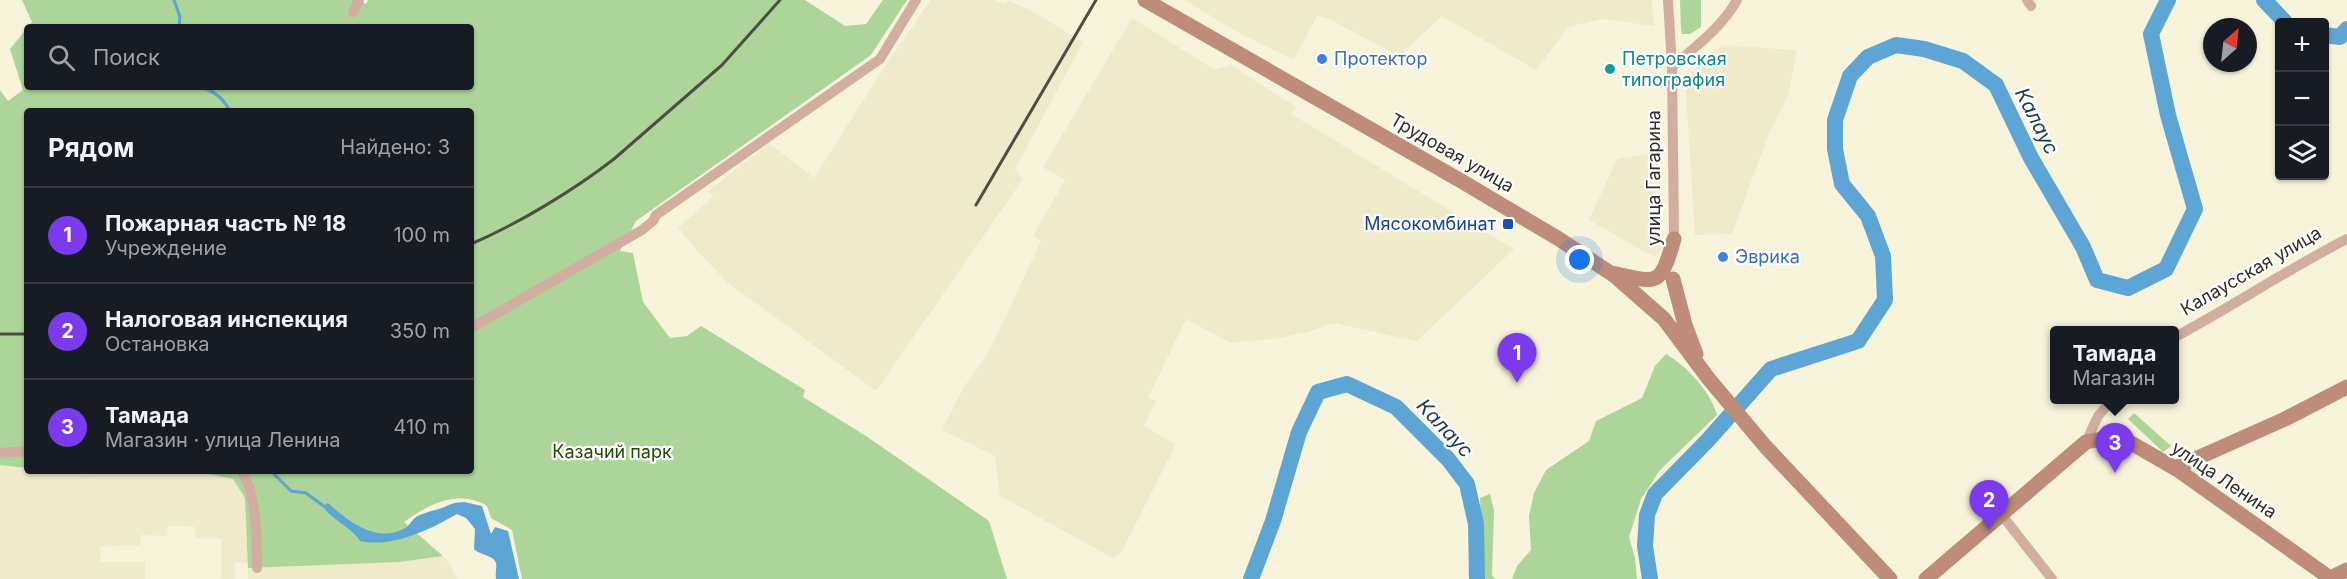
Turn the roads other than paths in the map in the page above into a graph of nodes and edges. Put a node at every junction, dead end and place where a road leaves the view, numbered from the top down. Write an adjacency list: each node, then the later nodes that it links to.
1 (359, 0): 6 (street)
2 (916, 0): 13 (street)
3 (1145, 0): 10 (main road, Трудовая улица)
4 (1668, 0): 7 (street, улица Гагарина)
5 (1737, 0): 7 (street)
6 (353, 12)
7 (1672, 67): 8 (street, улица Гагарина)
8 (1674, 239): 10 (main road); 11 (main road, улица Гагарина)
9 (2347, 239): 14 (street, Калаусская улица)
10 (1609, 272): 12 (main road, Трудовая улица)
11 (1673, 279): 12 (main road, улица Гагарина); 15 (main road)
12 (1664, 319): 15 (main road, Трудовая улица)
13 (474, 326)
14 (2179, 335)
15 (1708, 378): 19 (main road)
16 (2347, 387): 22 (main road)
17 (2108, 404): 18 (street)
18 (2086, 442): 22 (main road, улица Ленина); 24 (main road)
19 (1765, 446): 27 (main road); 28 (main road)
20 (24, 451): 21 (street)
21 (0, 453)
22 (2175, 468): 31 (main road, улица Ленина)
23 (244, 474): 25 (street)
24 (2001, 514): 29 (main road); 30 (street)
25 (257, 568)
26 (2347, 570): 31 (main road)
27 (1890, 579)
28 (1897, 579)
29 (1926, 579)
30 (2052, 579)
31 (2329, 579)

